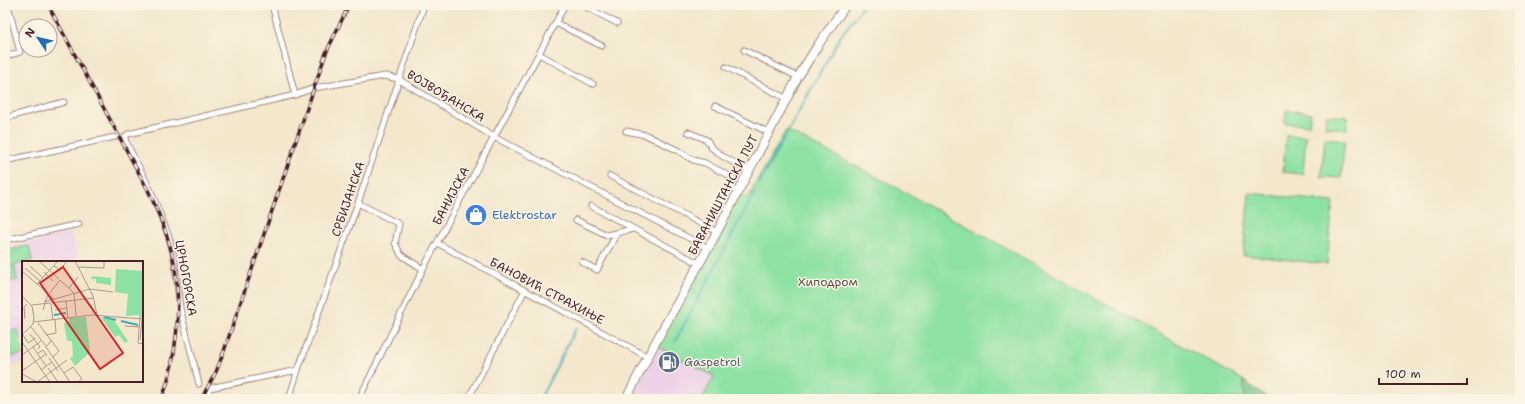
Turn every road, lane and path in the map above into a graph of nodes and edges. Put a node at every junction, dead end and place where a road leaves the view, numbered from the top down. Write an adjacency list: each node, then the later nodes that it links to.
1 (8, 5): 12 (street)
2 (272, 5): 17 (street)
3 (424, 5): 15 (street, СРБИЈАНСКА)
4 (565, 5): 7 (street, БАНИЈСКА)
5 (582, 5): 8 (street)
6 (846, 5): 14 (main road, БАВАНИШТАНСКИ ПУТ)
7 (556, 23): 9 (street); 11 (street, БАНИЈСКА)
8 (617, 23)
9 (602, 46)
10 (744, 50): 14 (street)
11 (539, 54): 16 (street); 27 (street, БАНИЈСКА)
12 (5, 57)
13 (726, 67): 18 (street)
14 (798, 77): 18 (main road, БАВАНИШТАНСКИ ПУТ)
15 (398, 79): 17 (street, ВОЈВОЂАНСКА); 27 (street, ВОЈВОЂАНСКА); 32 (street, СРБИЈАНСКА)
16 (593, 84)
17 (295, 95): 25 (street, ВОЈВОЂАНСКА)
18 (788, 99): 24 (main road, БАВАНИШТАНСКИ ПУТ)
19 (64, 102): 21 (street)
20 (715, 106): 24 (street)
21 (5, 118)
22 (626, 132): 31 (street)
23 (688, 132): 29 (street)
24 (770, 133): 29 (main road, БАВАНИШТАНСКИ ПУТ)
25 (126, 135): 48 (street, ЦРНОГОРСКА)
26 (115, 137): 28 (street)
27 (494, 137): 40 (street, БАНИЈСКА); 41 (street, ВОЈВОЂАНСКА)
28 (5, 161)
29 (750, 171): 31 (main road, БАВАНИШТАНСКИ ПУТ)
30 (610, 176): 37 (street)
31 (738, 193): 37 (main road, БАВАНИШТАНСКИ ПУТ)
32 (358, 203): 44 (street); 47 (street, СРБИЈАНСКА)
33 (591, 206): 36 (street)
34 (576, 220): 38 (street)
35 (79, 224): 39 (street)
36 (633, 229): 38 (street); 43 (street)
37 (717, 232): 41 (main road, БАВАНИШТАНСКИ ПУТ)
38 (617, 233): 42 (street)
39 (5, 240)
40 (437, 243): 44 (street, БАНИЈСКА); 45 (street, БАНОВИЋ СТРАХИЊЕ)
41 (708, 248): 43 (main road, БАВАНИШТАНСКИ ПУТ)
42 (582, 262)
43 (700, 264): 46 (main road, БАВАНИШТАНСКИ ПУТ)
44 (423, 269): 51 (street, БАНИЈСКА)
45 (525, 290): 46 (street, БАНОВИЋ СТРАХИЊЕ); 52 (street)
46 (648, 356): 53 (main road, БАВАНИШТАНСКИ ПУТ)
47 (298, 370): 49 (street); 50 (street, СРБИЈАНСКА)
48 (199, 384)
49 (204, 399)
50 (289, 399)
51 (359, 399)
52 (468, 399)
53 (626, 399)

